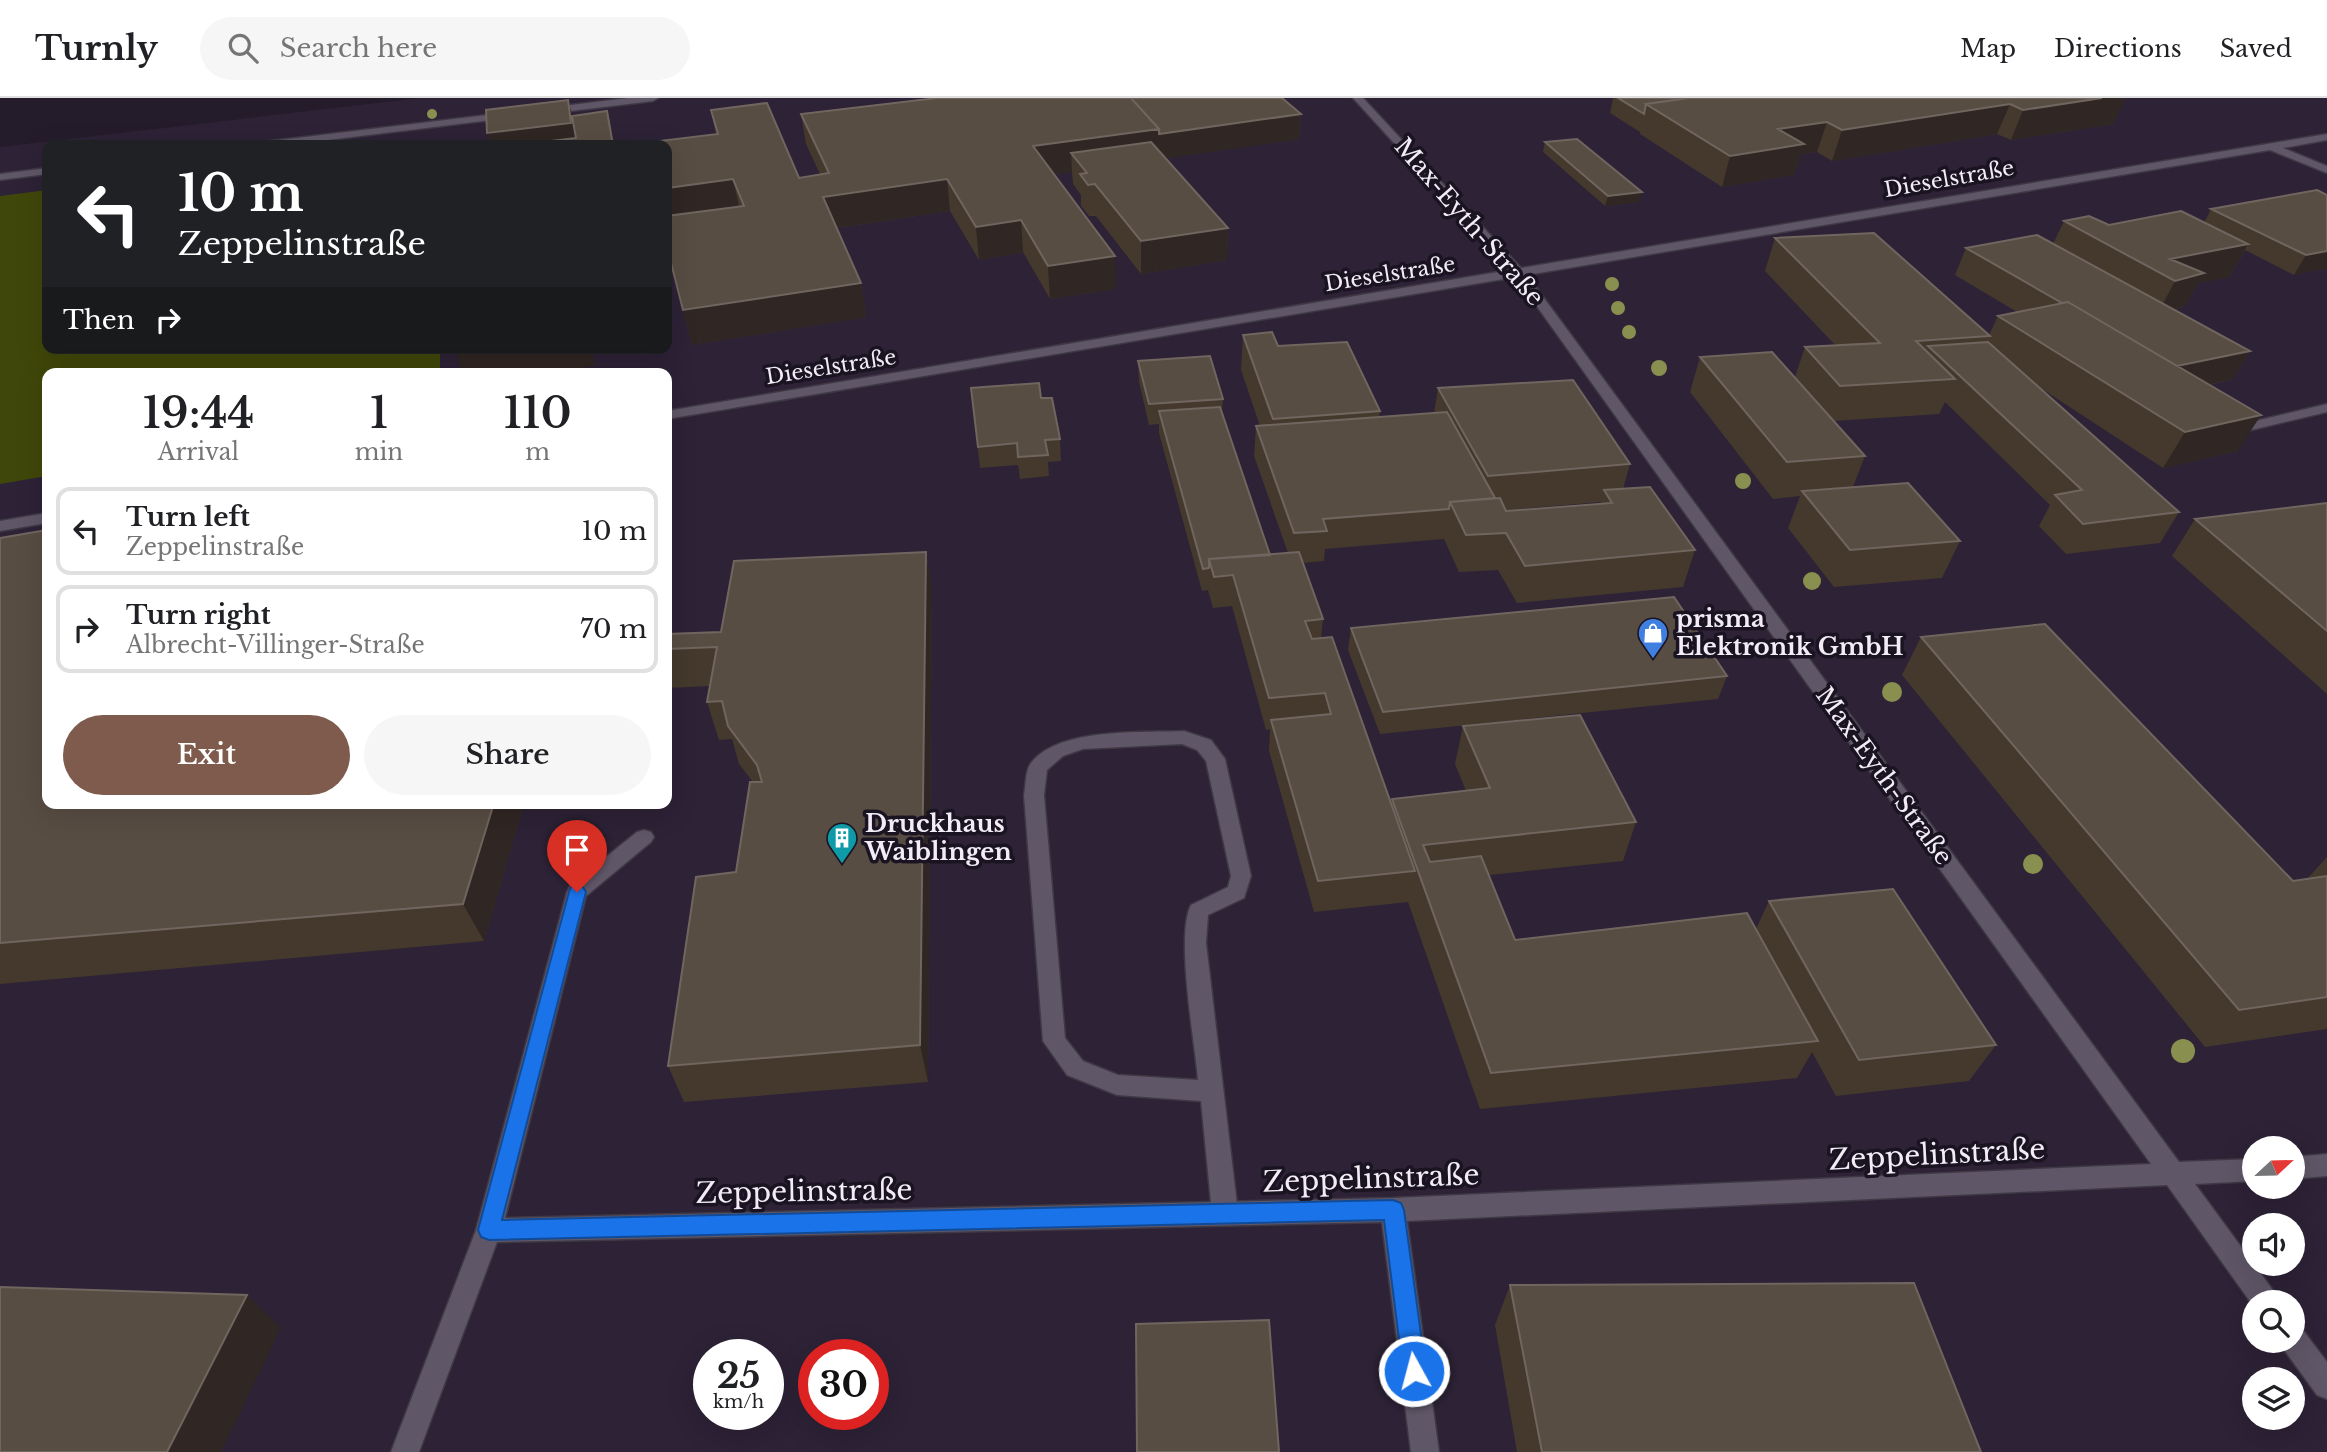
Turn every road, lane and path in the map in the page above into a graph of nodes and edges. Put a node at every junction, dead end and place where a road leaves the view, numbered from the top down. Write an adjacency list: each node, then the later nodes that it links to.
1 (653, 98): 3 (street)
2 (1358, 98): 11 (street, Max-Eyth-Straße)
3 (532, 113)
4 (518, 114): 6 (street)
5 (2327, 137): 7 (street, Dieselstraße)
6 (304, 140)
7 (2269, 146): 8 (street); 11 (street, Dieselstraße)
8 (2327, 170)
9 (42, 173): 10 (street)
10 (0, 177)
11 (1520, 274): 13 (street, Dieselstraße); 22 (street, Max-Eyth-Straße)
12 (2327, 408): 14 (street)
13 (672, 414)
14 (2243, 428)
15 (42, 518): 16 (lane)
16 (0, 526)
17 (644, 837): 25 (street)
18 (1211, 1091): 18 (street); 24 (street)
19 (2327, 1165): 20 (street)
20 (2305, 1167)
21 (2242, 1171): 22 (street, Zeppelinstraße)
22 (2172, 1175): 23 (street, Zeppelinstraße); 26 (street, Max-Eyth-Straße)
23 (1393, 1210): 24 (street, Zeppelinstraße); 30 (street)
24 (1225, 1213): 25 (street, Zeppelinstraße)
25 (489, 1230): 29 (street)
26 (2257, 1290)
27 (2303, 1353): 28 (street)
28 (2327, 1385)
29 (405, 1452)
30 (1425, 1452)

